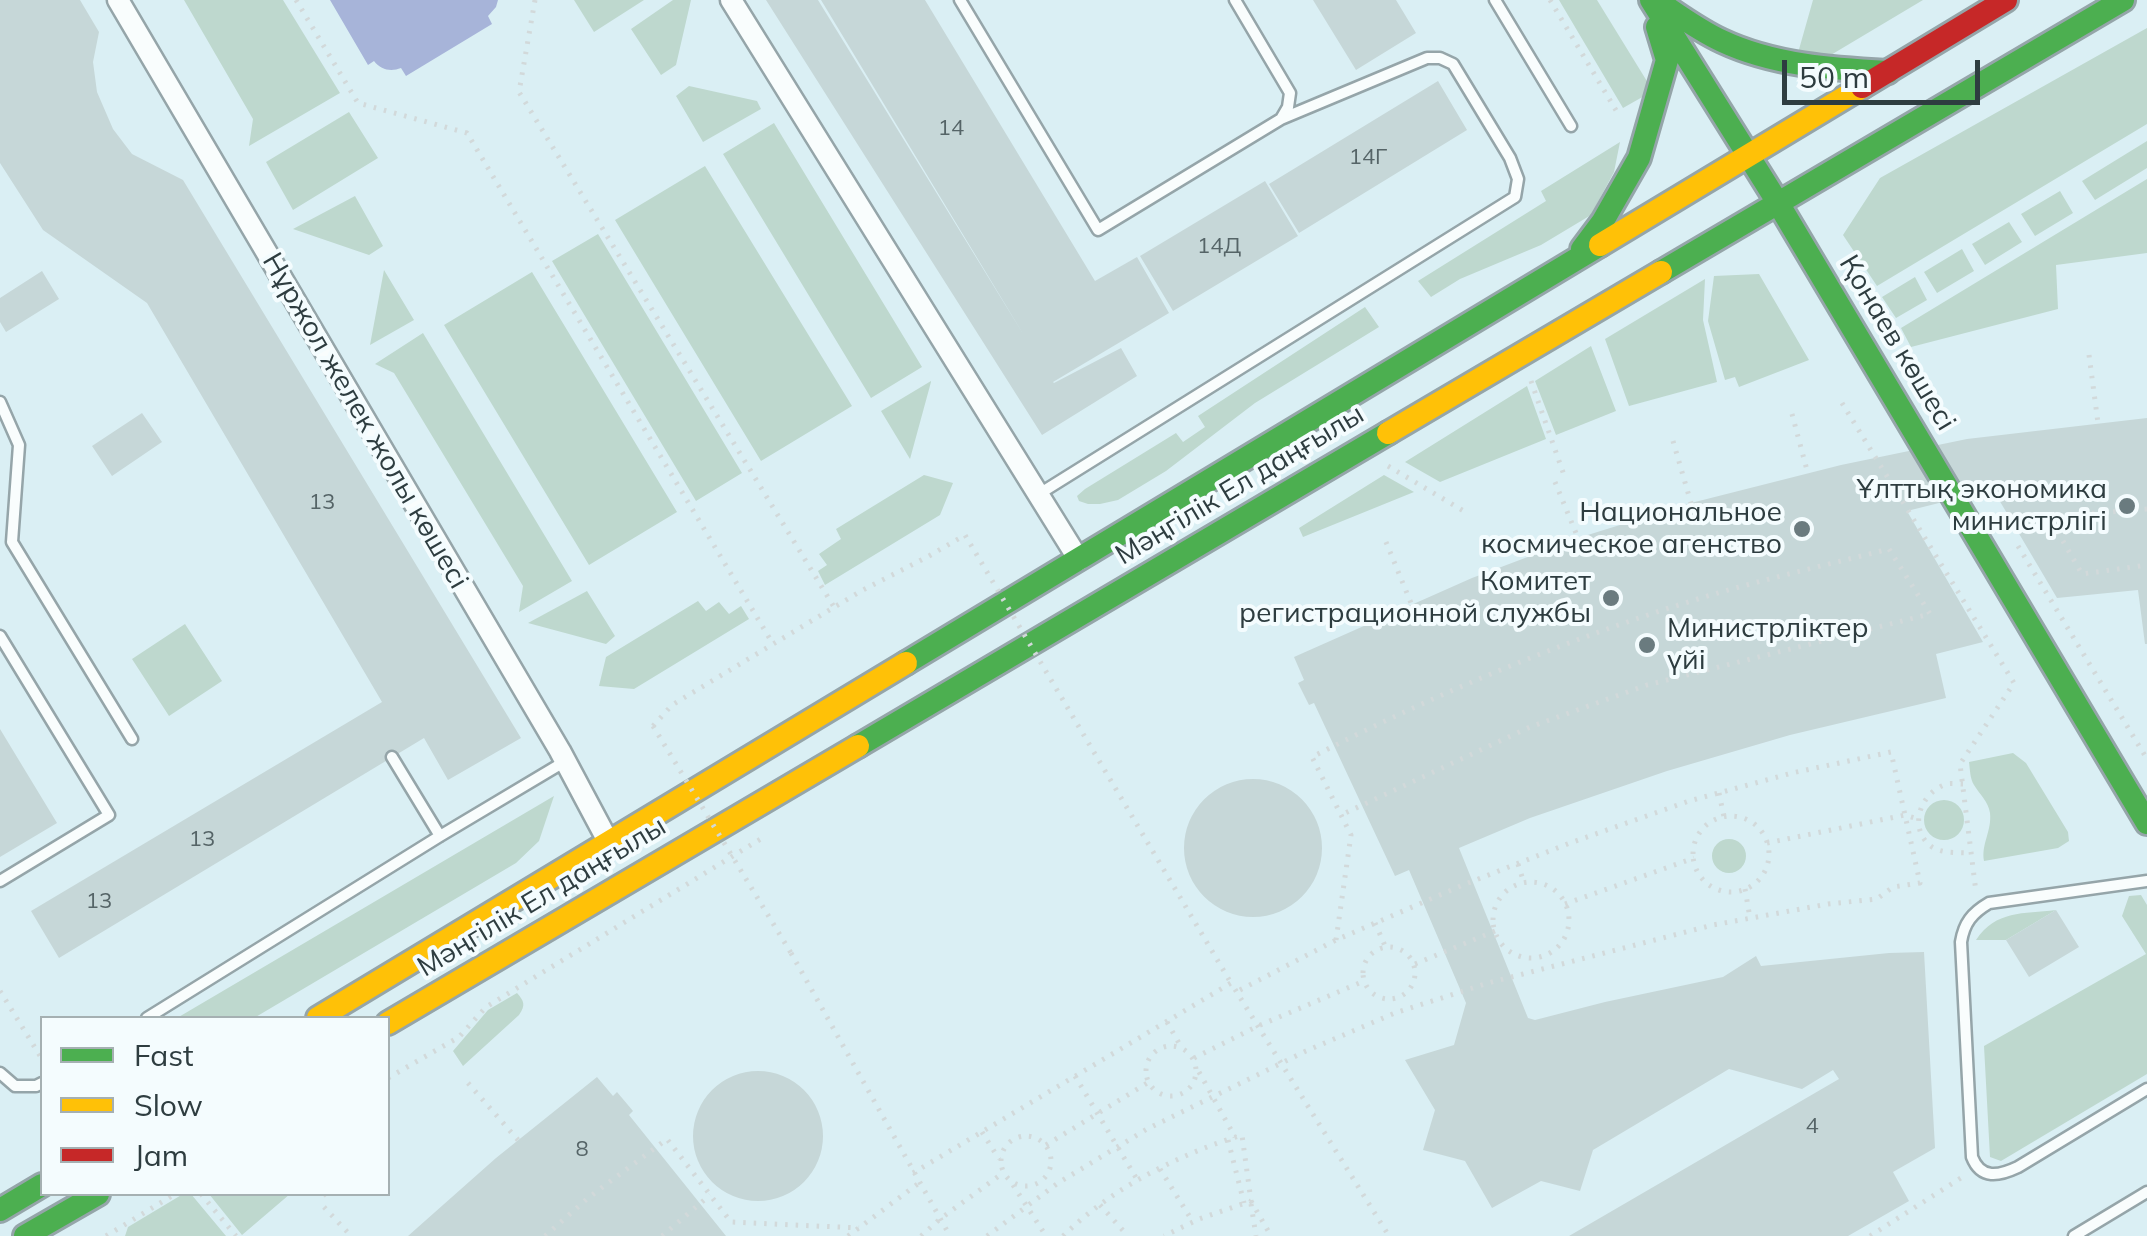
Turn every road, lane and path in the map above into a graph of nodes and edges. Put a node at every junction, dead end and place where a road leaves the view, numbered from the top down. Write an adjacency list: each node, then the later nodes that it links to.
1 (118, 0): 46 (street, Нұржол желек жолы көшесі)
2 (296, 0): 42 (path)
3 (535, 0): 40 (path)
4 (732, 0): 30 (street)
5 (960, 0): 13 (lane)
6 (1235, 0): 13 (lane)
7 (1495, 0): 14 (lane)
8 (1550, 0): 15 (path)
9 (1652, 0): 12 (main road); 16 (main road, Қонаев көшесі); 18 (main road)
10 (2006, 0): 12 (main road, Мәңгілік Ел даңғылы)
11 (2122, 0): 17 (main road, Мәңгілік Ел даңғылы)
12 (1888, 72): 16 (main road, Мәңгілік Ел даңғылы)
13 (1281, 119): 30 (lane)
14 (1570, 126)
15 (1626, 126)
16 (1749, 156): 17 (main road, Қонаев көшесі); 18 (main road, Мәңгілік Ел даңғылы)
17 (1778, 203): 53 (main road, Қонаев көшесі); 82 (main road, Мәңгілік Ел даңғылы)
18 (1572, 262): 37 (main road, Мәңгілік Ел даңғылы)
19 (2089, 355): 24 (path)
20 (1528, 373): 28 (path)
21 (0, 402): 43 (lane)
22 (1842, 403): 47 (path)
23 (1792, 414): 27 (path)
24 (2098, 423)
25 (1674, 441): 31 (path)
26 (1381, 462): 33 (path)
27 (1808, 474)
28 (1564, 478)
29 (1555, 482): 35 (path)
30 (1038, 494): 37 (street)
31 (1691, 503)
32 (2147, 509): 38 (path)
33 (1466, 513)
34 (2011, 534): 45 (path)
35 (1578, 538)
36 (1386, 542): 39 (path)
37 (1079, 560): 55 (main road, Мәңгілік Ел даңғылы)
38 (2147, 566)
39 (1411, 604)
40 (834, 608): 42 (path); 75 (path, bridge)
41 (0, 636): 60 (lane)
42 (773, 644): 103 (path, bridge)
43 (132, 739)
44 (392, 756): 54 (lane)
45 (2147, 759)
46 (565, 761): 54 (lane); 55 (street, Нұржол желек жолы көшесі)
47 (1963, 784): 52 (path); 57 (path)
48 (1719, 793): 50 (path); 51 (path); 59 (path)
49 (1341, 815): 49 (path); 69 (path)
50 (1905, 815): 52 (path); 56 (path); 66 (path)
51 (1724, 816): 56 (path); 58 (path)
52 (1918, 820): 57 (path)
53 (2147, 823)
54 (440, 836): 80 (lane)
55 (609, 843): 81 (main road, Мәңгілік Ел даңғылы)
56 (1767, 843): 63 (path)
57 (1971, 852): 65 (path)
58 (1694, 858): 63 (path); 64 (path)
59 (1518, 864): 62 (path); 67 (path)
60 (0, 881)
61 (2147, 881): 65 (lane)
62 (1524, 883): 64 (path); 68 (path)
63 (1745, 889): 66 (path)
64 (1566, 904): 71 (path)
65 (1978, 910): 101 (lane)
66 (1750, 918): 73 (path)
67 (1375, 923): 69 (path); 70 (path)
68 (1495, 930): 71 (path); 72 (path)
69 (1336, 940): 77 (path)
70 (1386, 948): 72 (path); 74 (path)
71 (1545, 956): 73 (path)
72 (1414, 965): 78 (path)
73 (1547, 967): 79 (path)
74 (1364, 981): 78 (path); 84 (path)
75 (1231, 984): 77 (path); 83 (path)
76 (0, 991): 86 (path)
77 (1236, 992): 84 (path)
78 (1398, 998): 79 (path)
79 (1401, 1011): 135 (path)
80 (150, 1016)
81 (321, 1016)
82 (390, 1022)
83 (1166, 1022): 85 (path); 90 (path)
84 (1258, 1026): 87 (path); 141 (path)
85 (1182, 1048): 87 (path); 91 (path)
86 (40, 1056)
87 (1194, 1058): 88 (path)
88 (1197, 1070): 91 (path); 97 (path)
89 (0, 1073): 93 (lane)
90 (1075, 1076): 95 (path); 96 (path)
91 (1149, 1082): 95 (path)
92 (468, 1083): 98 (path)
93 (40, 1084)
94 (2147, 1089): 101 (lane)
95 (1098, 1114): 99 (path); 105 (path)
96 (982, 1132): 100 (path); 103 (path)
97 (1232, 1139): 102 (path); 116 (path); 116 (path)
98 (518, 1140)
99 (1046, 1146): 100 (path); 106 (path)
100 (1000, 1162): 104 (path)
101 (1976, 1168): 142 (path)
102 (1160, 1169): 105 (path); 121 (path)
103 (913, 1173): 107 (path)
104 (1004, 1173): 106 (path); 120 (path)
105 (1138, 1181): 117 (path)
106 (1011, 1182): 136 (path)
107 (919, 1184): 120 (path); 123 (path)
108 (40, 1186): 119 (main road)
109 (2147, 1192): 143 (lane)
110 (710, 1195): 123 (path); 130 (path); 131 (path)
111 (95, 1196): 125 (main road)
112 (172, 1196): 122 (path)
113 (203, 1196): 128 (path)
114 (327, 1196): 115 (path)
115 (332, 1201)
116 (1247, 1202): 121 (path); 139 (path); 140 (path)
117 (1100, 1204): 137 (path); 138 (path)
118 (324, 1208): 129 (path)
119 (0, 1210)
120 (940, 1218): 133 (path); 134 (path)
121 (1192, 1222): 124 (path)
122 (124, 1225): 126 (path); 127 (path)
123 (859, 1228): 132 (path)
124 (1167, 1235)
125 (26, 1236)
126 (106, 1236)
127 (120, 1236)
128 (236, 1236)
129 (351, 1236)
130 (545, 1236)
131 (662, 1236)
132 (848, 1236)
133 (921, 1236)
134 (950, 1236)
135 (987, 1236)
136 (1046, 1236)
137 (1063, 1236)
138 (1128, 1236)
139 (1256, 1236)
140 (1271, 1236)
141 (1389, 1236)
142 (1870, 1236)
143 (2074, 1236)

